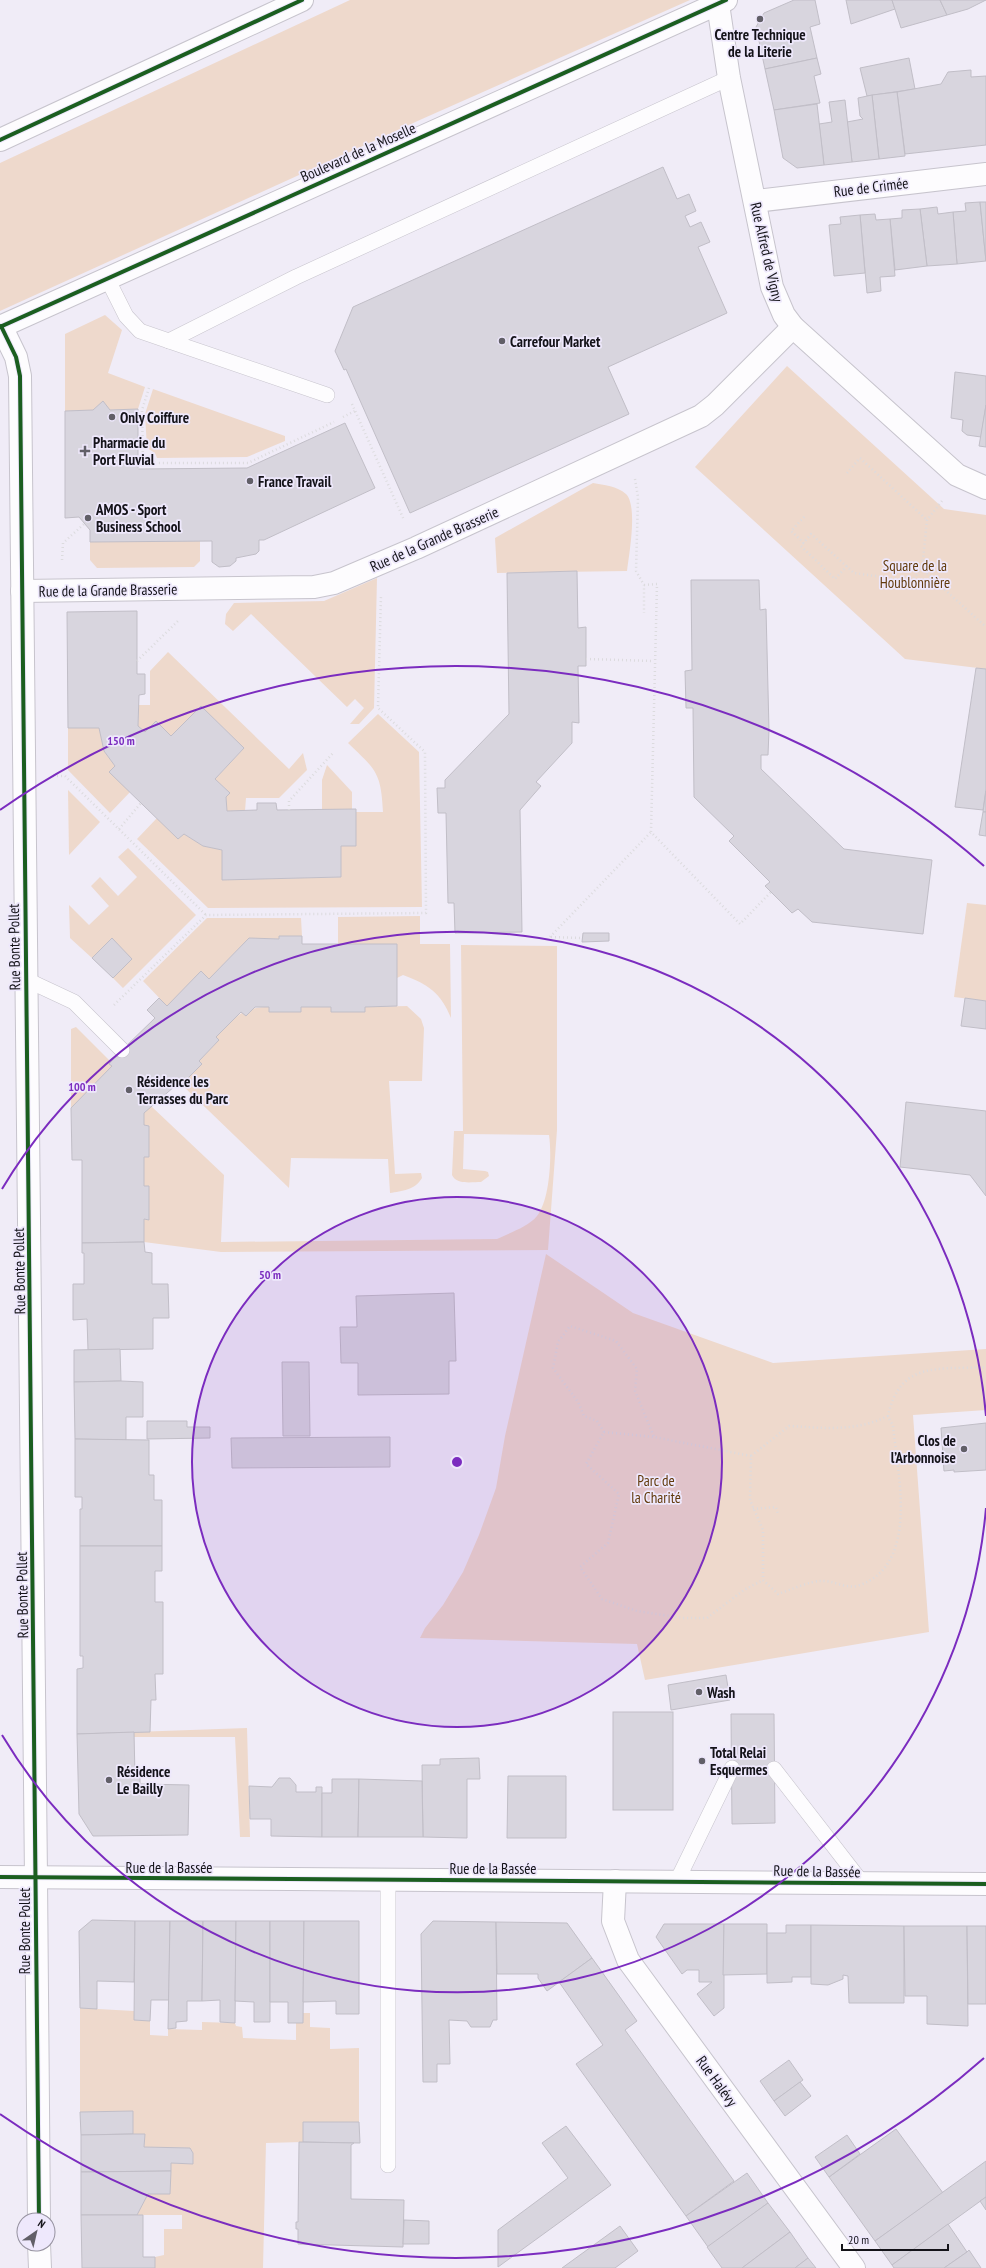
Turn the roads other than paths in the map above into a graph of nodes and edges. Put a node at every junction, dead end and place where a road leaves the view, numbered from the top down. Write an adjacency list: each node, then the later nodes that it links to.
1 (302, 0): 4 (street)
2 (722, 2): 3 (street, Rue Alfred de Vigny); 7 (street, Boulevard de la Moselle)
3 (729, 78): 6 (street, Rue Alfred de Vigny); 10 (lane)
4 (0, 140)
5 (986, 174): 6 (street, Rue de Crimée)
6 (756, 201): 9 (street, Rue Alfred de Vigny)
7 (107, 278): 8 (street, Boulevard de la Moselle); 10 (lane)
8 (1, 327): 13 (street, Rue Bonte Pollet)
9 (793, 327): 12 (street, Rue Alfred de Vigny); 13 (street, Rue de la Grande Brasserie)
10 (169, 342): 11 (lane)
11 (327, 395)
12 (986, 488)
13 (22, 591): 14 (street, Rue Bonte Pollet)
14 (27, 980): 15 (lane); 19 (street, Rue Bonte Pollet)
15 (122, 1050)
16 (732, 1768): 22 (lane)
17 (774, 1770): 23 (lane)
18 (0, 1877): 19 (street, Rue de la Bassée)
19 (36, 1878): 20 (street, Rue de la Bassée); 26 (street, Rue Bonte Pollet)
20 (388, 1880): 21 (street, Rue de la Bassée); 25 (lane)
21 (615, 1881): 22 (street, Rue de la Bassée); 29 (street, Rue Halévy)
22 (677, 1881): 23 (street, Rue de la Bassée)
23 (863, 1884): 24 (street, Rue de la Bassée)
24 (986, 1884)
25 (388, 2165)
26 (39, 2212)
27 (39, 2252): 28 (street)
28 (40, 2268)
29 (854, 2268)

